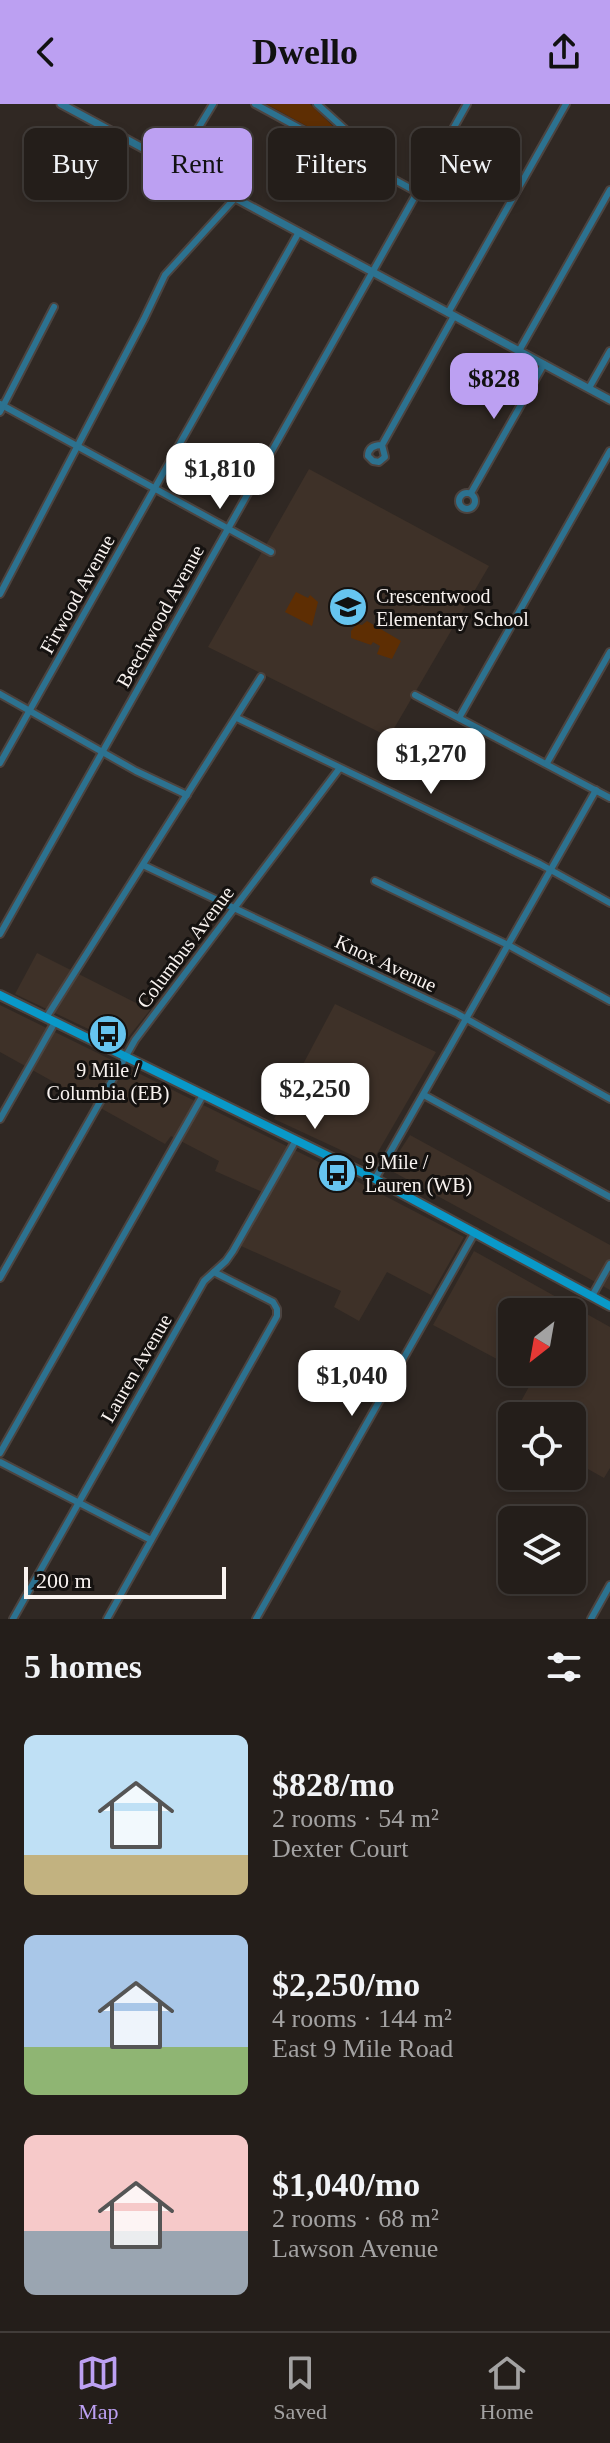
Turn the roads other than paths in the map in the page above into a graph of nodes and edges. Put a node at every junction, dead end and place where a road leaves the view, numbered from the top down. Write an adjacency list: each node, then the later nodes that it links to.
1 (61, 104): 11 (street)
2 (213, 104): 7 (street)
3 (255, 104): 8 (street)
4 (317, 104): 9 (street)
5 (467, 104): 10 (street, Beechwood Avenue)
6 (566, 104): 19 (street)
7 (198, 128)
8 (299, 128)
9 (344, 128)
10 (453, 128)
11 (143, 147)
12 (610, 190): 20 (street)
13 (233, 200): 27 (street)
14 (241, 200): 16 (street)
15 (413, 200): 17 (street, Beechwood Avenue)
16 (299, 232): 17 (street); 29 (street, Firwood Avenue)
17 (373, 271): 19 (street); 31 (street, Beechwood Avenue)
18 (54, 307): 25 (street)
19 (451, 314): 20 (street); 26 (street)
20 (519, 351): 22 (street)
21 (610, 351): 23 (street)
22 (544, 364): 23 (street); 30 (street)
23 (589, 388): 24 (street)
24 (610, 400)
25 (1, 407): 27 (street)
26 (382, 445)
27 (76, 447): 29 (street); 33 (street)
28 (610, 451): 40 (street)
29 (154, 489): 31 (street); 38 (street, Firwood Avenue)
30 (471, 493)
31 (227, 529): 32 (street); 41 (street, Beechwood Avenue)
32 (271, 552)
33 (0, 594)
34 (610, 652): 43 (street)
35 (261, 677): 39 (street)
36 (0, 694): 38 (street)
37 (415, 695): 40 (street)
38 (29, 711): 41 (street); 42 (street, Firwood Avenue)
39 (237, 718): 44 (street); 46 (street)
40 (459, 718): 43 (street)
41 (102, 752): 46 (street); 53 (street, Beechwood Avenue)
42 (0, 763)
43 (547, 763): 45 (street)
44 (339, 769): 49 (street); 52 (street, Columbus Avenue)
45 (596, 790): 47 (street); 49 (street)
46 (187, 795): 48 (street)
47 (610, 798)
48 (143, 865): 52 (street, Knox Avenue); 58 (street)
49 (550, 871): 51 (street); 54 (street)
50 (375, 881): 54 (street)
51 (610, 903)
52 (234, 910): 57 (street, Knox Avenue); 59 (street, Columbus Avenue)
53 (0, 934)
54 (508, 945): 56 (street); 57 (street)
55 (0, 995): 58 (main road)
56 (610, 1001)
57 (466, 1019): 61 (street); 62 (street, Knox Avenue)
58 (51, 1020): 59 (main road); 63 (street)
59 (125, 1057): 60 (main road); 70 (street, Columbus Avenue)
60 (203, 1095): 64 (main road); 73 (street)
61 (424, 1095): 65 (street); 66 (street)
62 (610, 1099)
63 (0, 1119)
64 (296, 1140): 65 (main road); 69 (street, Lauren Avenue)
65 (375, 1179): 67 (main road)
66 (610, 1197)
67 (475, 1232): 71 (main road); 80 (street)
68 (610, 1264): 71 (street)
69 (214, 1272): 75 (street, Lauren Avenue); 76 (street)
70 (0, 1278)
71 (592, 1296): 72 (main road)
72 (610, 1306)
73 (0, 1453)
74 (0, 1462): 75 (street)
75 (77, 1503): 76 (street); 78 (street, Lauren Avenue)
76 (151, 1540): 79 (street)
77 (610, 1585): 81 (street)
78 (13, 1619)
79 (107, 1619)
80 (256, 1619)
81 (591, 1619)

